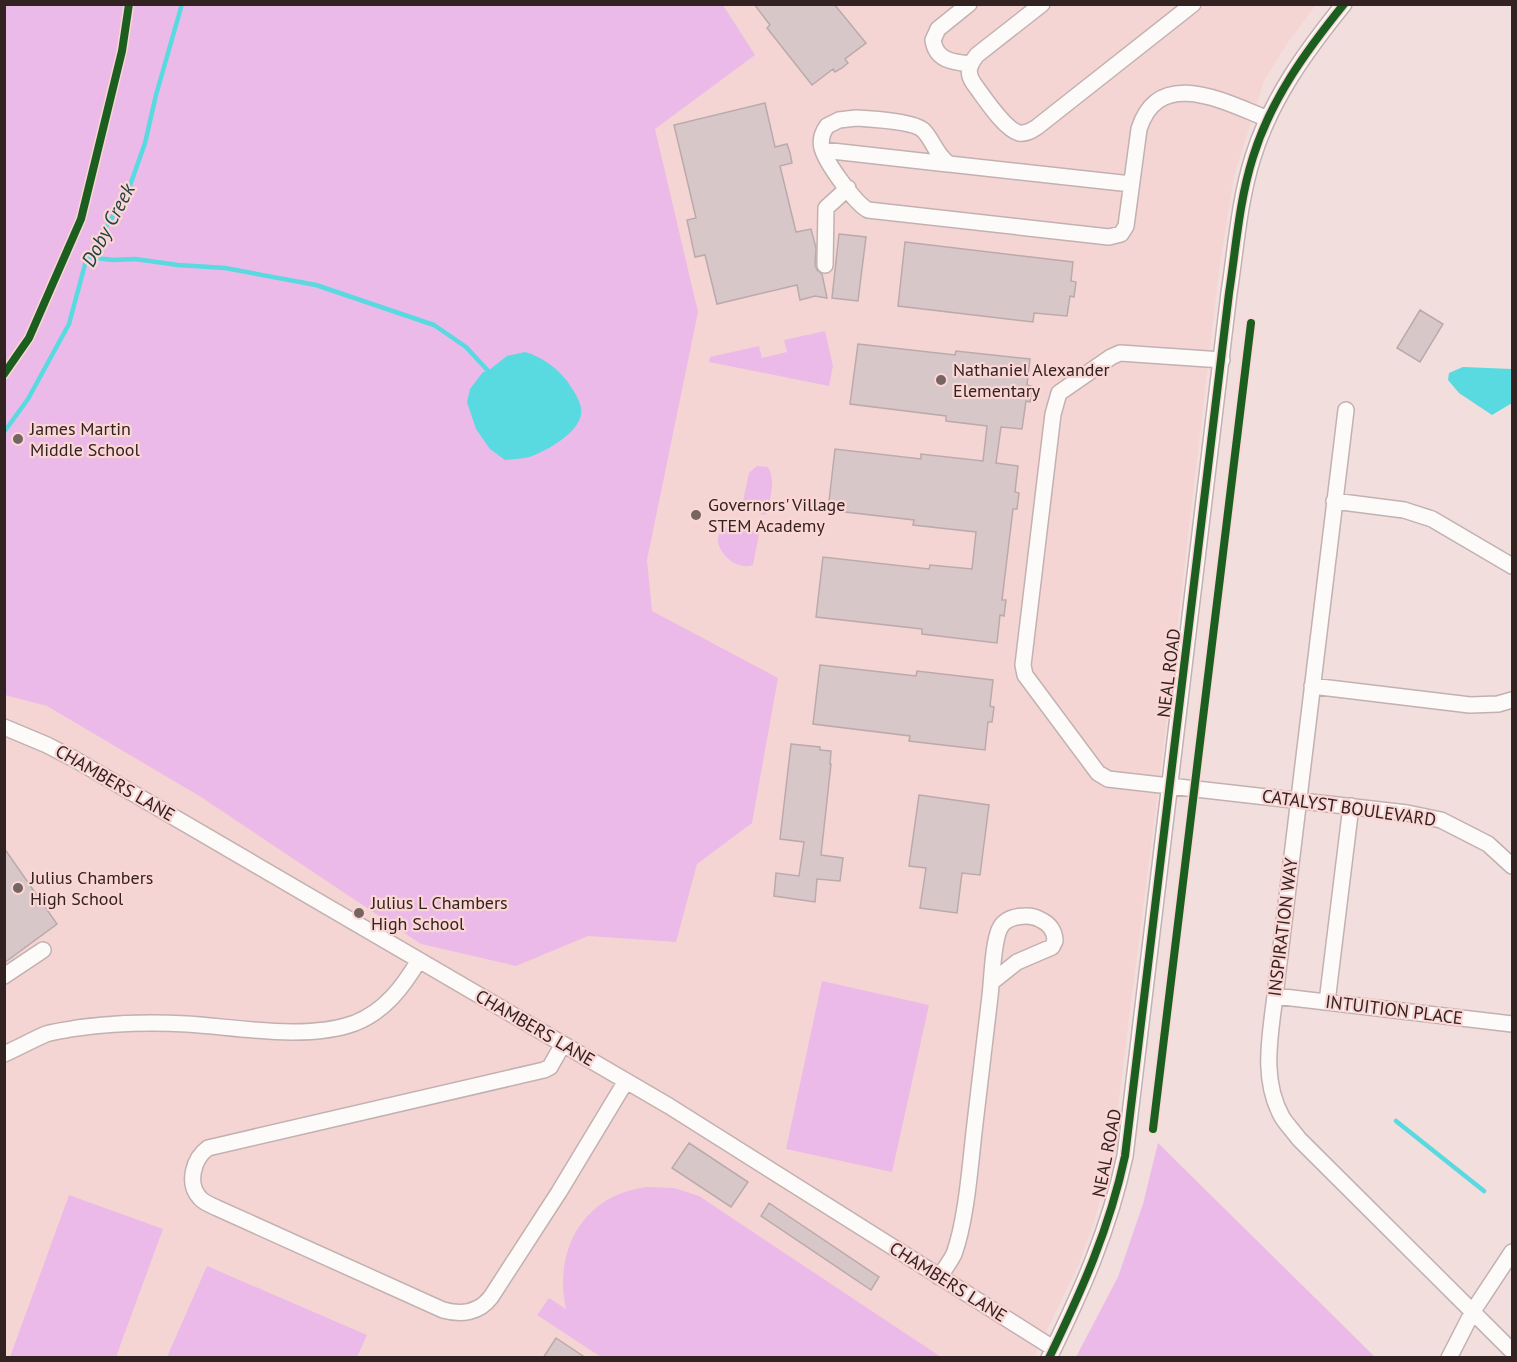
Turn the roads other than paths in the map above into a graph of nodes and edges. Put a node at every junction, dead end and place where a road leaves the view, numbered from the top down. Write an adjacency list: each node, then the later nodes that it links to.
1 (969, 4): 5 (street)
2 (1042, 4): 5 (street)
3 (1193, 4): 5 (street)
4 (1344, 4): 6 (street, NEAL ROAD)
5 (971, 64)
6 (1268, 119): 9 (street); 12 (street, NEAL ROAD)
7 (823, 150): 8 (street); 8 (street); 10 (street)
8 (957, 165): 9 (street)
9 (1131, 184): 10 (street)
10 (848, 189): 11 (street)
11 (825, 265)
12 (1222, 360): 19 (street, NEAL ROAD); 19 (street, CATALYST BOULEVARD)
13 (1346, 410): 14 (street, INSPIRATION WAY)
14 (1334, 501): 15 (street); 16 (street, INSPIRATION WAY)
15 (1512, 566)
16 (1312, 686): 17 (street); 20 (street, INSPIRATION WAY)
17 (1512, 700)
18 (4, 727): 24 (street, CHAMBERS LANE)
19 (1171, 786): 20 (street, CATALYST BOULEVARD); 37 (street, NEAL ROAD)
20 (1298, 800): 21 (street, CATALYST BOULEVARD); 27 (street, INSPIRATION WAY)
21 (1351, 806): 22 (street, CATALYST BOULEVARD); 28 (street)
22 (1512, 866)
23 (43, 950): 25 (street)
24 (419, 960): 30 (street, CHAMBERS LANE); 31 (street)
25 (4, 976)
26 (992, 982): 26 (street); 34 (street)
27 (1275, 996): 28 (street, INTUITION PLACE); 35 (street, INSPIRATION WAY)
28 (1327, 1002): 29 (street, INTUITION PLACE)
29 (1512, 1024)
30 (563, 1044): 32 (street, CHAMBERS LANE); 32 (street)
31 (4, 1054)
32 (626, 1081): 34 (street, CHAMBERS LANE)
33 (1512, 1252): 35 (street)
34 (939, 1277): 37 (street, CHAMBERS LANE)
35 (1473, 1311): 36 (street, INSPIRATION WAY); 38 (street)
36 (1512, 1351)
37 (1051, 1353)
38 (1449, 1358)

